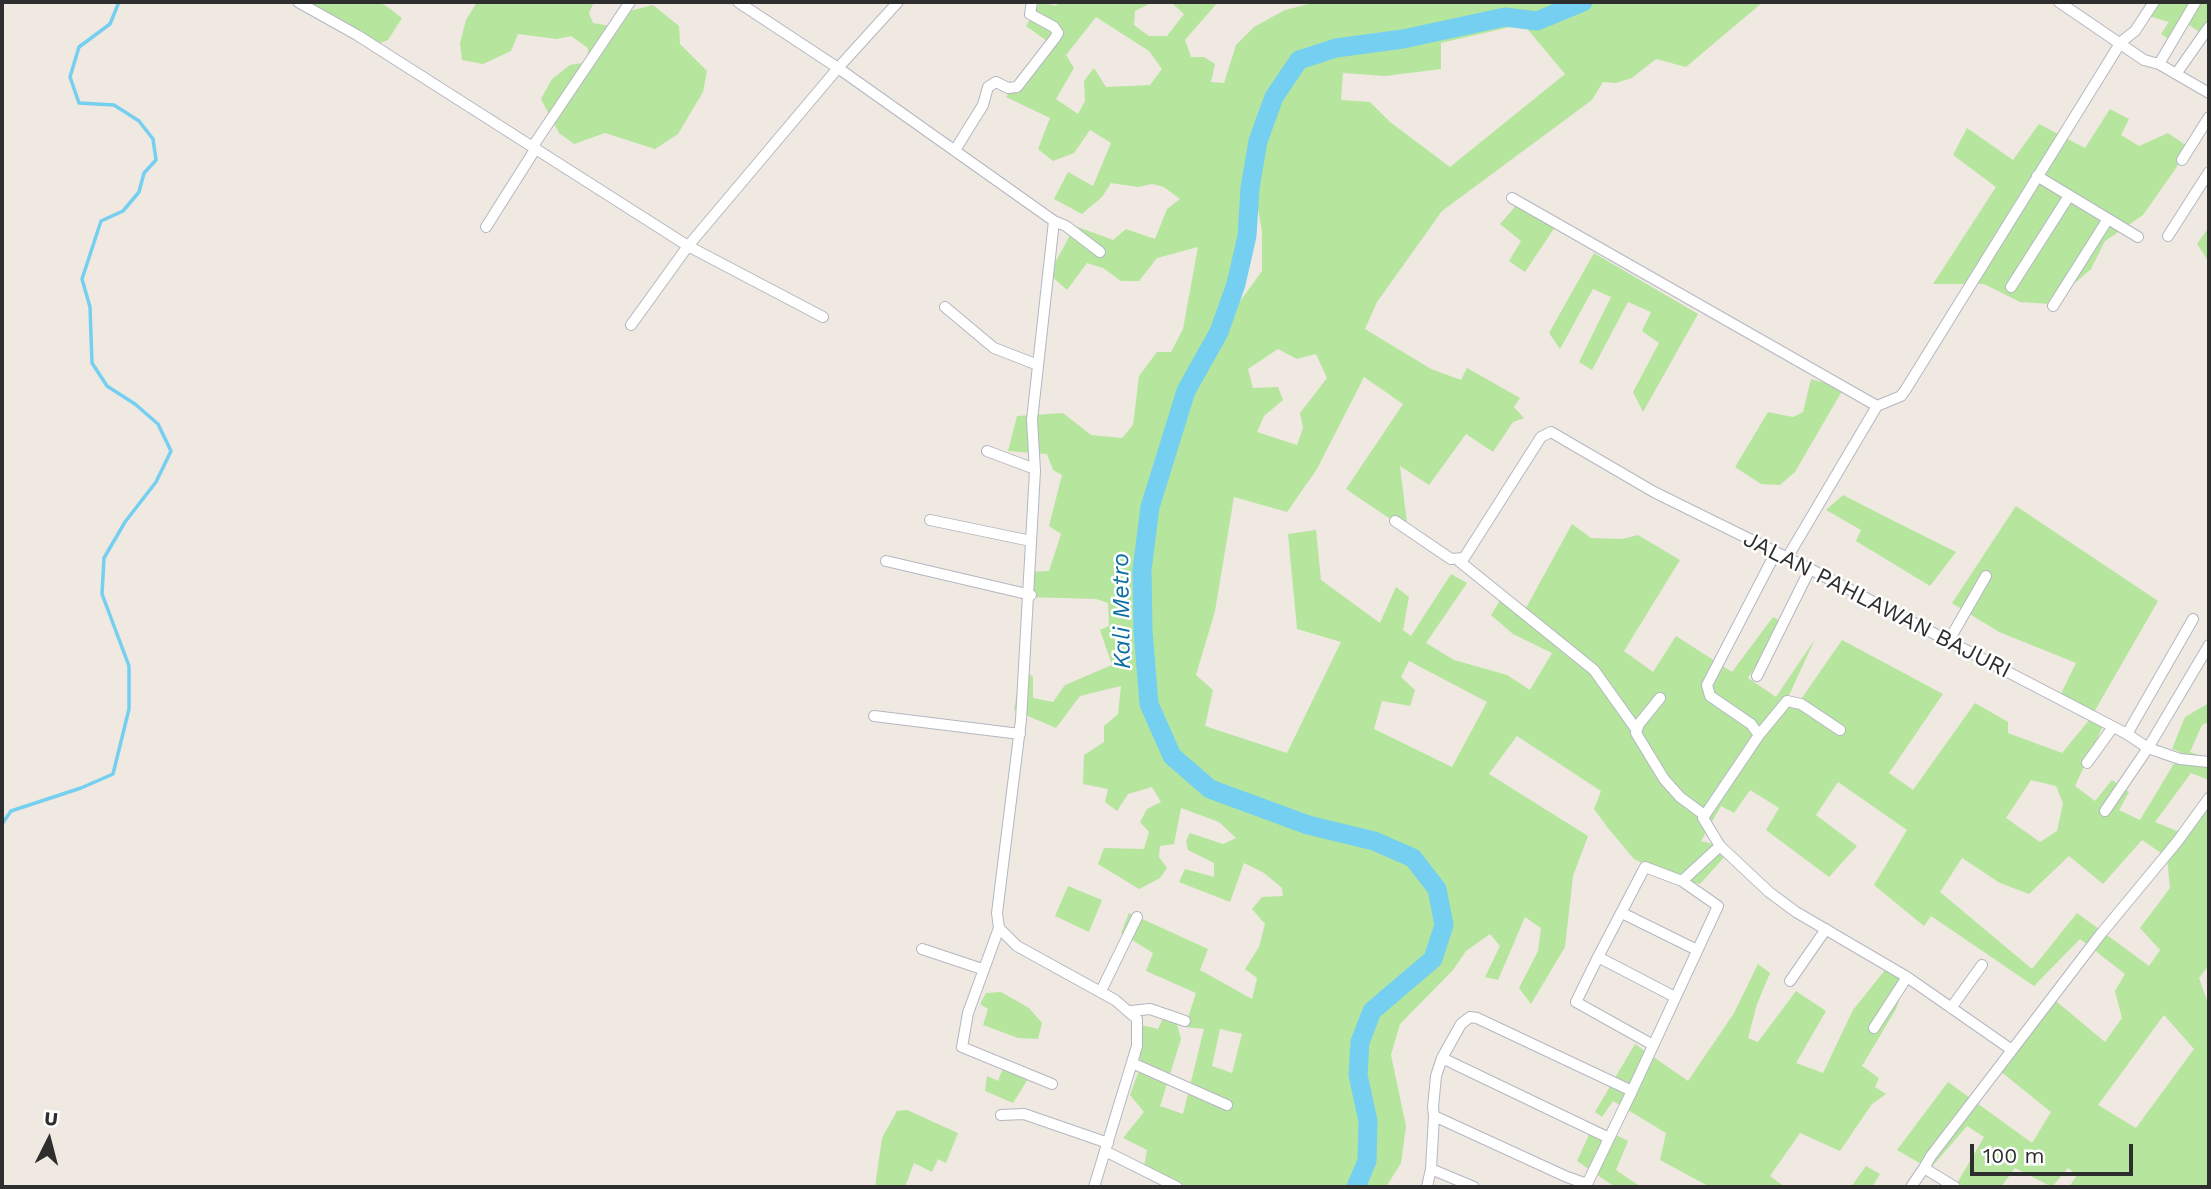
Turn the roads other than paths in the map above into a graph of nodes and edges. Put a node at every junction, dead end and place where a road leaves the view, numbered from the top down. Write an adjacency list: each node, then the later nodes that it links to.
1 (298, 2): 17 (street)
2 (630, 2): 17 (street)
3 (738, 2): 13 (street)
4 (879, 2): 9 (street)
5 (1032, 2): 18 (street)
6 (2059, 2): 11 (street)
7 (2154, 2): 11 (street)
8 (2196, 4): 12 (street)
9 (894, 5): 13 (street)
10 (2209, 27): 14 (street)
11 (2121, 42): 12 (street); 21 (street)
12 (2159, 64): 14 (street)
13 (838, 68): 18 (street); 29 (street)
14 (2176, 75): 15 (street)
15 (2209, 93)
16 (2209, 117): 19 (street)
17 (534, 147): 26 (street); 29 (street)
18 (952, 148): 25 (street)
19 (2182, 160)
20 (2209, 172): 27 (street)
21 (2037, 176): 22 (street); 37 (street)
22 (2069, 196): 24 (street); 31 (street)
23 (1512, 198): 37 (street)
24 (2108, 219): 28 (street); 32 (street)
25 (1054, 221): 30 (street); 36 (street)
26 (486, 227)
27 (2168, 236)
28 (2138, 237)
29 (688, 246): 34 (street); 35 (street)
30 (1100, 252)
31 (2011, 287)
32 (2053, 306)
33 (945, 307): 36 (street)
34 (823, 317)
35 (631, 325)
36 (1038, 365): 39 (street)
37 (1877, 406): 44 (street)
38 (988, 451): 39 (street)
39 (1035, 469): 42 (street)
40 (930, 520): 42 (street)
41 (1395, 521): 46 (street)
42 (1031, 541): 49 (street)
43 (1776, 552): 44 (street, JALAN PAHLAWAN BAJURI); 46 (street, JALAN PAHLAWAN BAJURI); 61 (street)
44 (1787, 558): 47 (street, JALAN PAHLAWAN BAJURI)
45 (886, 561): 49 (street)
46 (1459, 561): 57 (street)
47 (1810, 569): 51 (street, JALAN PAHLAWAN BAJURI); 53 (street)
48 (1986, 576): 51 (street)
49 (1031, 595): 59 (street)
50 (2193, 619): 60 (street)
51 (1948, 642): 56 (street, JALAN PAHLAWAN BAJURI)
52 (2209, 645): 62 (street)
53 (1757, 676)
54 (1660, 698): 57 (street)
55 (874, 716): 59 (street)
56 (2113, 727): 60 (street, JALAN PAHLAWAN BAJURI); 64 (street)
57 (1636, 729): 67 (street)
58 (1840, 730): 61 (street)
59 (1020, 734): 72 (street)
60 (2127, 734): 62 (street, JALAN PAHLAWAN BAJURI)
61 (1759, 735): 67 (street)
62 (2148, 748): 63 (street, JALAN PAHLAWAN BAJURI); 66 (street)
63 (2209, 762)
64 (2087, 763)
65 (2209, 798): 88 (street)
66 (2105, 811)
67 (1703, 814): 68 (street)
68 (1720, 846): 69 (street); 73 (street)
69 (1682, 881): 70 (street); 75 (street)
70 (1622, 912): 75 (street); 76 (street)
71 (1137, 916): 81 (street)
72 (999, 928): 78 (street); 81 (street)
73 (1826, 929): 79 (street); 80 (street)
74 (922, 949): 78 (street)
75 (1697, 950): 82 (street)
76 (1598, 957): 82 (street); 87 (street)
77 (1982, 965): 83 (street)
78 (982, 969): 91 (street)
79 (1907, 977): 83 (street); 86 (street)
80 (1790, 981)
81 (1101, 991): 84 (street)
82 (1675, 997): 87 (street)
83 (1951, 1008): 88 (street)
84 (1131, 1011): 85 (street); 90 (street)
85 (1185, 1021)
86 (1874, 1028)
87 (1653, 1045): 92 (street)
88 (2012, 1050): 98 (street)
89 (1442, 1058): 92 (street); 95 (street); 96 (street)
90 (1132, 1063): 93 (street); 97 (street)
91 (1052, 1084)
92 (1632, 1091): 96 (street)
93 (1227, 1105)
94 (1001, 1115): 97 (street)
95 (1434, 1116): 99 (street); 100 (street)
96 (1609, 1138): 100 (street)
97 (1106, 1147): 101 (street); 102 (street)
98 (1924, 1168): 105 (street); 106 (street)
99 (1431, 1169): 103 (street); 104 (street)
100 (1565, 1182)
101 (1094, 1187)
102 (1177, 1187)
103 (1427, 1187)
104 (1474, 1187)
105 (1911, 1187)
106 (1955, 1187)

